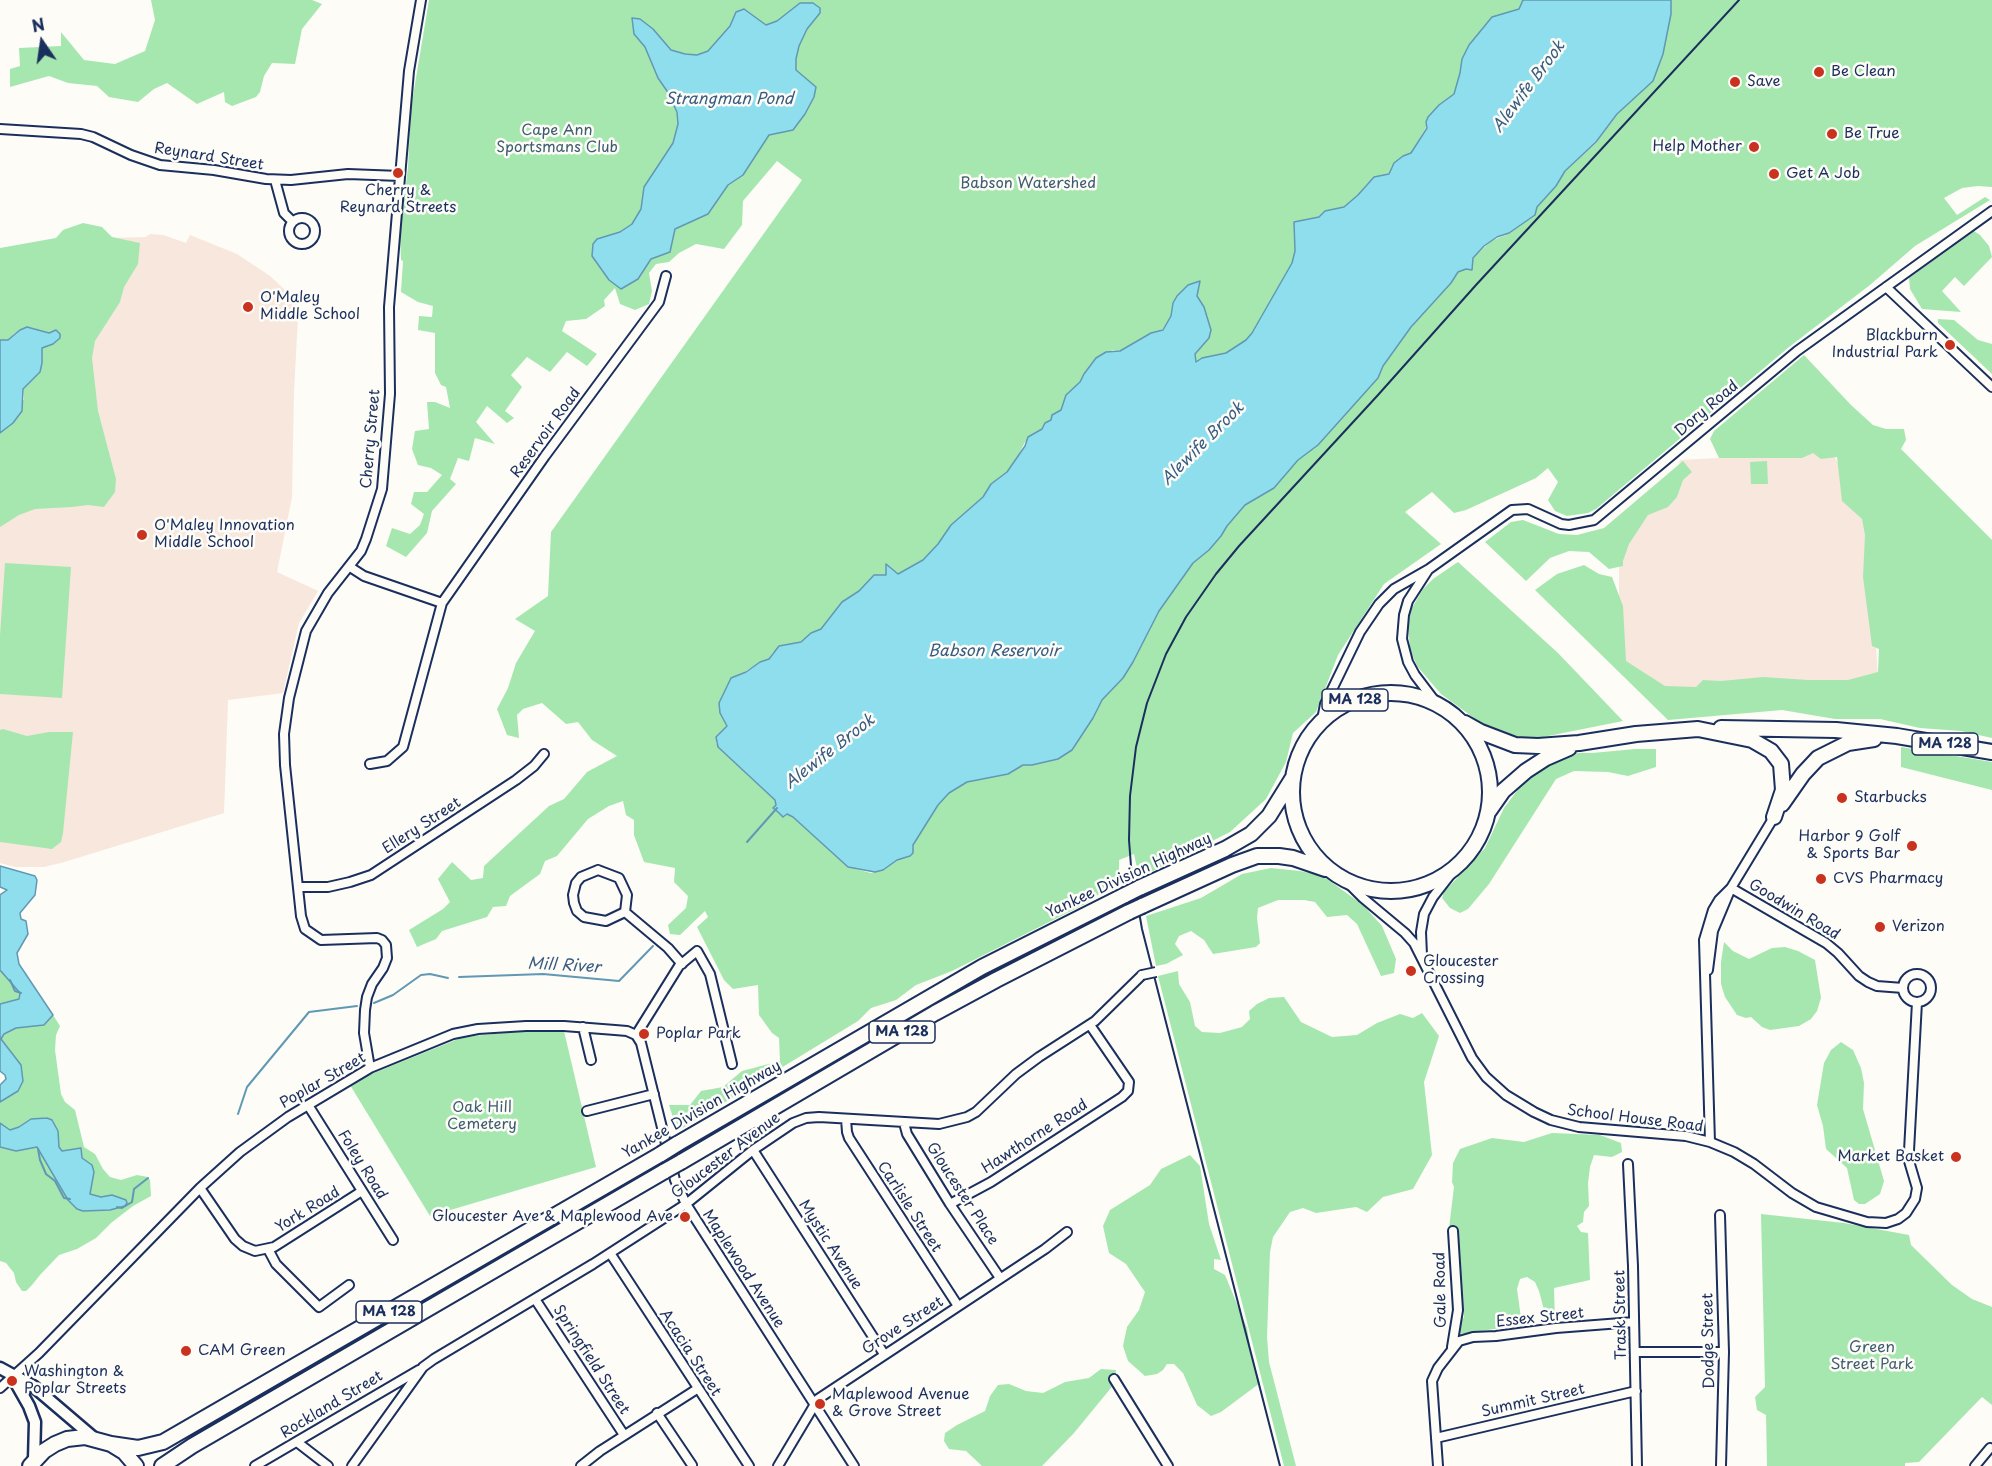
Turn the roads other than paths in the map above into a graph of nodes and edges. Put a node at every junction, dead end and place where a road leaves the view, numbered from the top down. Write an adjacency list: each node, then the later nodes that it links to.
1 (421, 0): 3 (street, Cherry Street)
2 (0, 129): 4 (street, Reynard Street)
3 (400, 176): 4 (street, Reynard Street); 10 (street, Cherry Street)
4 (275, 180): 6 (street, Reynard Street)
5 (1992, 211): 8 (street, Dory Road)
6 (292, 221)
7 (666, 276): 12 (street, Reservoir Road)
8 (1886, 286): 9 (street); 11 (street, Dory Road)
9 (1992, 387)
10 (350, 567): 12 (street); 28 (street, Cherry Street)
11 (1429, 569): 13 (street, Dory Road); 15 (street, Dory Road)
12 (442, 603): 21 (street, Reservoir Road)
13 (1437, 704): 14 (highway, MA 128); 15 (highway, MA 128)
14 (1453, 715): 18 (highway, MA 128); 23 (highway)
15 (1322, 720): 22 (highway, MA 128)
16 (1698, 729): 17 (highway, MA 128); 18 (highway, MA 128); 24 (highway)
17 (1897, 736): 19 (highway, MA 128); 24 (highway)
18 (1579, 743): 23 (highway, MA 128)
19 (1992, 752)
20 (544, 754): 28 (street, Ellery Street)
21 (370, 764)
22 (1293, 777): 26 (highway); 82 (highway, Yankee Division Highway / MA 128, bridge)
23 (1487, 813): 25 (highway, MA 128)
24 (1774, 817): 29 (street)
25 (1461, 861): 27 (highway, MA 128); 31 (street, School House Road)
26 (1332, 872): 27 (highway, MA 128); 87 (highway, MA 128, bridge)
27 (1345, 880): 31 (street, School House Road)
28 (299, 887): 41 (street, Cherry Street)
29 (1731, 888): 34 (street, Goodwin Road); 47 (street)
30 (625, 912): 30 (street); 32 (street)
31 (1423, 959): 47 (street, School House Road)
32 (682, 964): 38 (street); 40 (street)
33 (1156, 972): 36 (street, Gloucester Avenue, bridge)
34 (1903, 988): 35 (street); 35 (street)
35 (1917, 1002): 47 (street, School House Road)
36 (1090, 1025): 46 (street, Gloucester Avenue); 53 (street, Hawthorne Road)
37 (583, 1027): 38 (street, Poplar Street); 39 (street); 41 (street, Poplar Street)
38 (636, 1035): 42 (street, Maplewood Avenue)
39 (591, 1060)
40 (732, 1064)
41 (370, 1068): 43 (street, Poplar Street)
42 (654, 1094): 44 (street); 52 (street, Maplewood Avenue)
43 (308, 1105): 50 (street, Poplar Street); 51 (street, Foley Road)
44 (587, 1111)
45 (846, 1119): 46 (street, Gloucester Avenue); 48 (street, Gloucester Avenue); 63 (street, Carlisle Street)
46 (904, 1123): 53 (street, Gloucester Place)
47 (1710, 1142)
48 (753, 1150): 52 (street, Gloucester Avenue); 68 (street, Mystic Avenue)
49 (1628, 1164): 64 (street, Trask Street)
50 (200, 1188): 58 (street); 71 (street, Poplar Street)
51 (362, 1191): 57 (street, Foley Road); 58 (street, York Road)
52 (686, 1204): 59 (street, Gloucester Avenue); 76 (street, Maplewood Avenue)
53 (950, 1204): 60 (street, Gloucester Place)
54 (1720, 1215): 67 (street, Dodge Street)
55 (1453, 1231): 65 (street, Gale Road)
56 (1067, 1232): 60 (street, Grove Street)
57 (393, 1240)
58 (267, 1250): 61 (street)
59 (610, 1253): 62 (street, Gloucester Avenue); 74 (street, Acacia Street)
60 (1000, 1278): 63 (street, Grove Street)
61 (349, 1285)
62 (535, 1299): 69 (street, Gloucester Avenue); 78 (street, Springfield Street)
63 (958, 1306): 68 (street, Grove Street)
64 (1634, 1322): 65 (street, Essex Street); 66 (street, Trask Street)
65 (1452, 1348): 80 (street)
66 (1635, 1352): 67 (street); 75 (street, Trask Street)
67 (1724, 1352): 98 (street, Dodge Street)
68 (884, 1354): 76 (street, Grove Street)
69 (423, 1367): 81 (street, Rockland Street); 90 (street, Gloucester Avenue)
70 (0, 1368): 71 (main road)
71 (11, 1375): 73 (street, Poplar Street); 79 (main road); 84 (main road)
72 (1114, 1379): 95 (street)
73 (0, 1388)
74 (697, 1389): 77 (street); 92 (street, Acacia Street)
75 (1636, 1391): 80 (street, Summit Street); 97 (street, Trask Street)
76 (814, 1404): 93 (street, Grove Street); 94 (street, Maplewood Avenue)
77 (657, 1413): 78 (street); 85 (street)
78 (624, 1435): 91 (street)
79 (94, 1438): 82 (highway, MA 128); 84 (highway, MA 128)
80 (1436, 1438): 96 (street)
81 (297, 1442): 88 (street, Rockland Street); 89 (street)
82 (111, 1444): 86 (highway)
83 (1990, 1448): 99 (street)
84 (32, 1463)
85 (692, 1465)
86 (136, 1466)
87 (162, 1466)
88 (255, 1466)
89 (328, 1466)
90 (352, 1466)
91 (581, 1466)
92 (749, 1466)
93 (778, 1466)
94 (854, 1466)
95 (1168, 1466)
96 (1438, 1466)
97 (1637, 1466)
98 (1721, 1466)
99 (1975, 1466)

